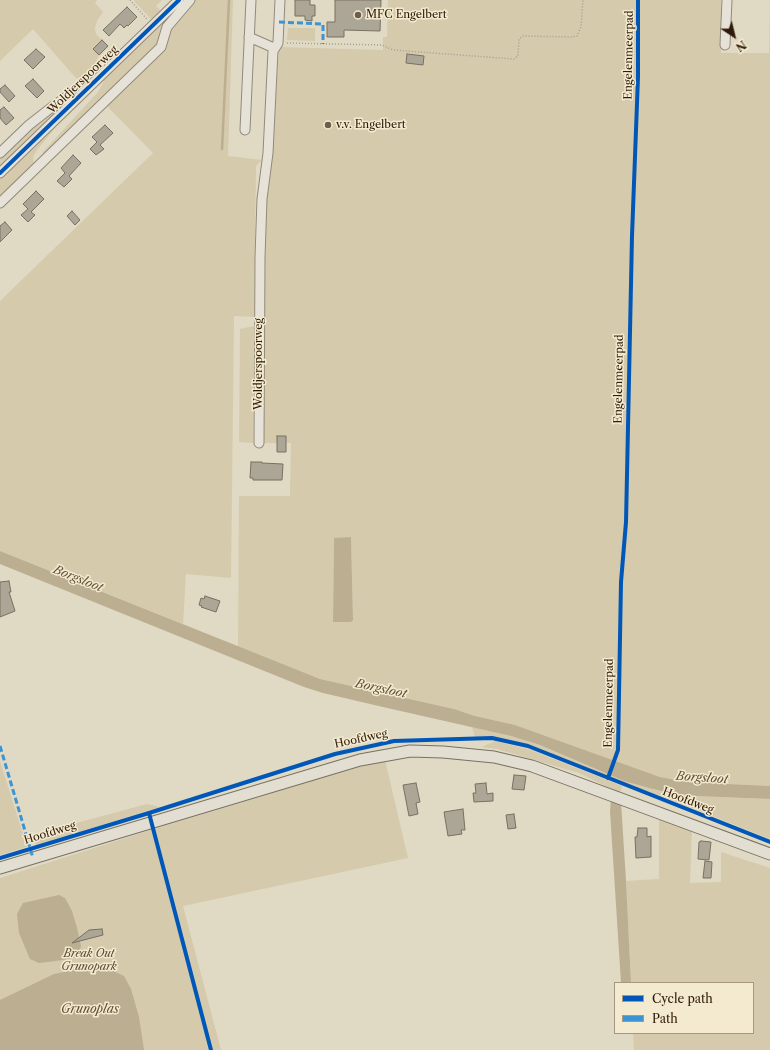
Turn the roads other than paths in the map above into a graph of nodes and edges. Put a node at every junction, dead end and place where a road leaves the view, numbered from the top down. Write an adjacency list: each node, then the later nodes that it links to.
1 (179, 0): 9 (street, Woldjerspoorweg)
2 (190, 0): 13 (street)
3 (251, 0): 6 (street)
4 (280, 0): 7 (street, Woldjerspoorweg)
5 (727, 0): 8 (street)
6 (249, 37): 7 (street); 10 (street)
7 (276, 45): 14 (street, Woldjerspoorweg)
8 (725, 46)
9 (74, 101): 11 (street, Woldjerspoorweg); 12 (street, Woldjerspoorweg)
10 (245, 130)
11 (0, 153)
12 (0, 173)
13 (0, 203)
14 (259, 443)
15 (770, 854): 16 (main road, Hoofdweg)
16 (0, 868)

